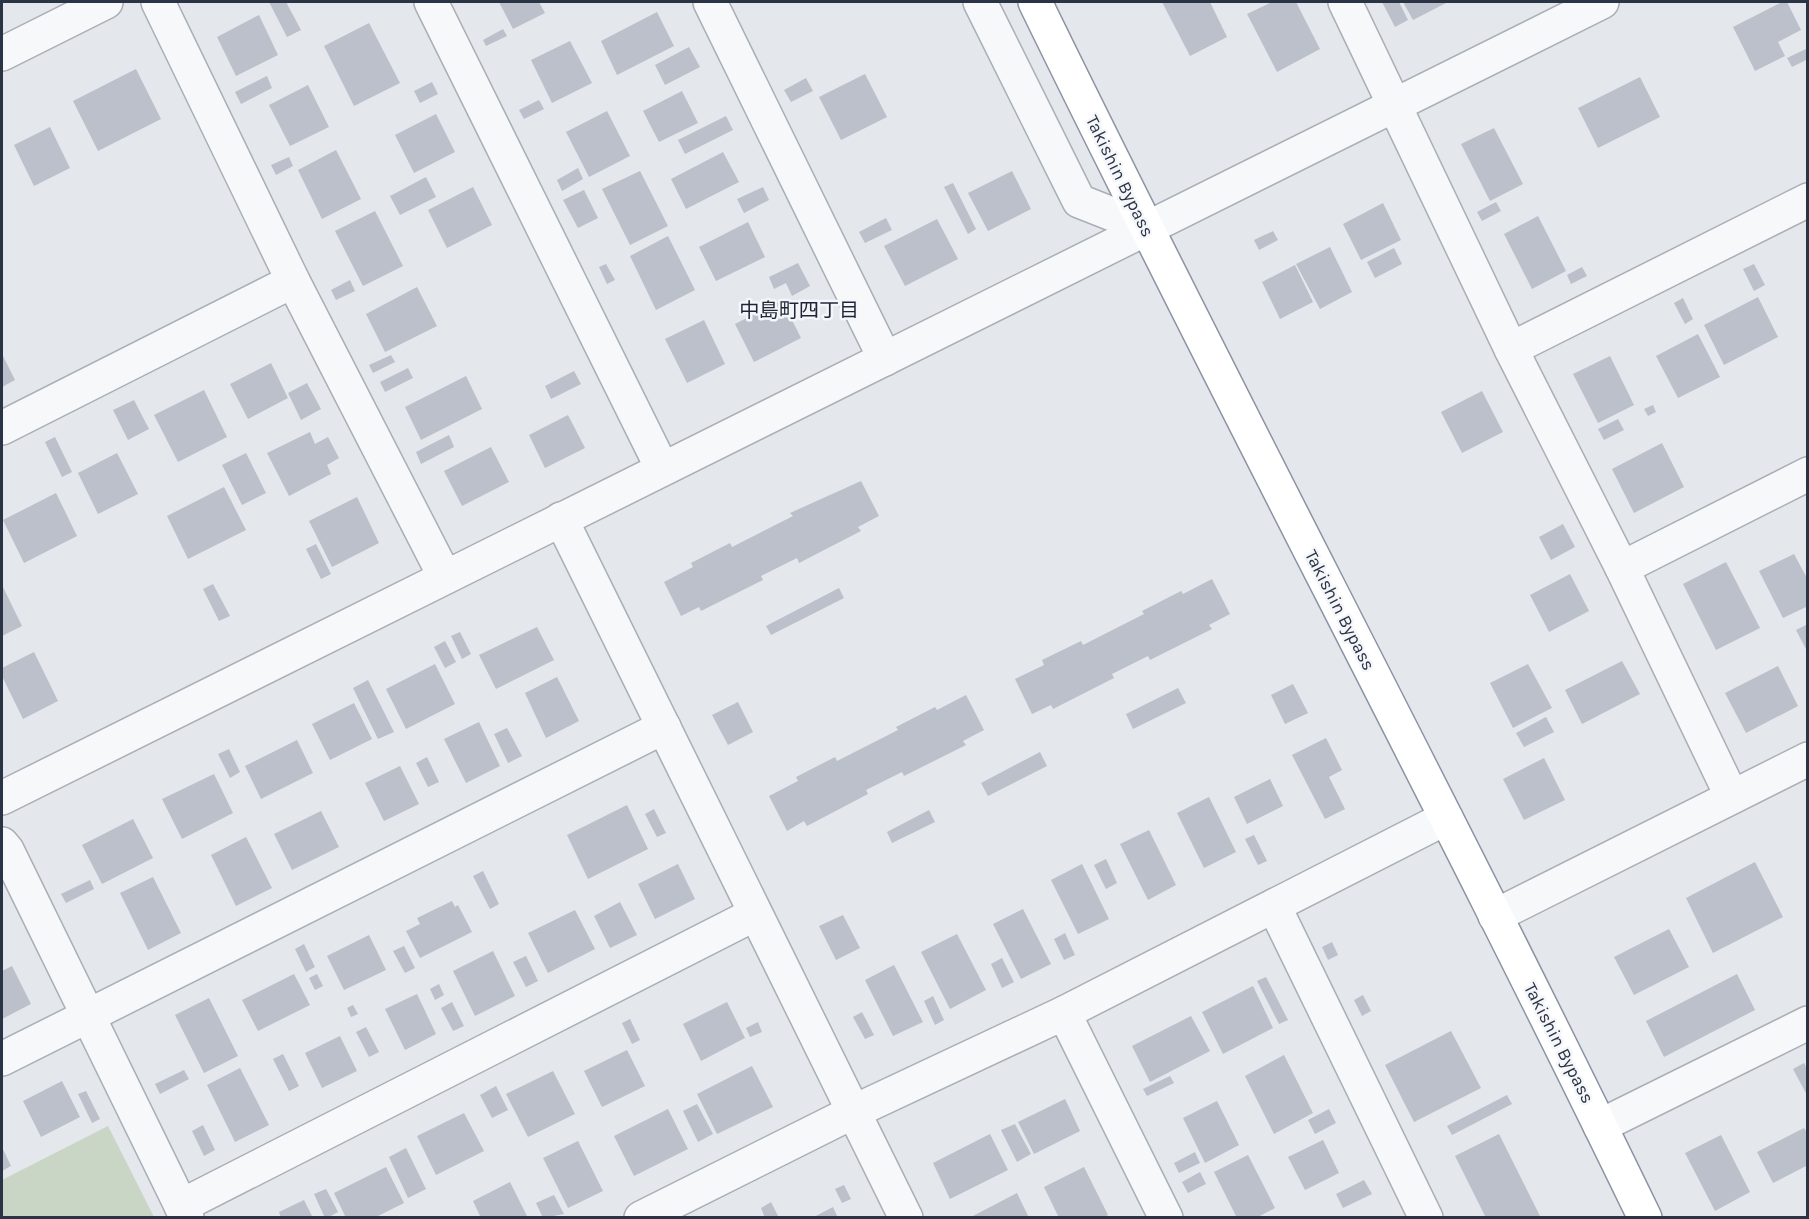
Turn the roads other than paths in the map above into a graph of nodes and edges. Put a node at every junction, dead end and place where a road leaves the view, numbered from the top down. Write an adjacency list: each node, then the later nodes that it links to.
1 (106, 2): 9 (street)
2 (158, 2): 13 (street)
3 (431, 2): 17 (street)
4 (710, 2): 15 (street)
5 (980, 2): 12 (street)
6 (1035, 2): 12 (highway, Takishin Bypass)
7 (1345, 2): 10 (street)
8 (1599, 2): 10 (street)
9 (2, 54)
10 (1395, 104): 12 (street); 14 (street)
11 (1808, 200): 14 (street)
12 (1145, 227): 15 (street); 26 (highway, Takishin Bypass)
13 (293, 281): 16 (street); 21 (street)
14 (1511, 349): 20 (street)
15 (885, 359): 17 (street)
16 (2, 428)
17 (662, 468): 19 (street)
18 (1808, 474): 20 (street)
19 (561, 519): 21 (street); 22 (street)
20 (1622, 568): 24 (street)
21 (445, 577): 25 (street)
22 (664, 727): 29 (street); 32 (street)
23 (1808, 759): 24 (street)
24 (1732, 797): 30 (street)
25 (2, 798)
26 (1446, 818): 28 (street); 30 (highway, Takishin Bypass)
27 (2, 844): 32 (street)
28 (1274, 906): 31 (street); 41 (street)
29 (755, 914): 35 (street); 37 (street)
30 (1495, 916): 36 (highway, Takishin Bypass)
31 (1064, 1012): 35 (street); 40 (street)
32 (87, 1016): 34 (street); 37 (street)
33 (1808, 1023): 36 (street)
34 (2, 1059)
35 (854, 1112): 38 (street); 39 (street)
36 (1600, 1126): 42 (highway, Takishin Bypass)
37 (184, 1212)
38 (641, 1218)
39 (906, 1218)
40 (1166, 1218)
41 (1426, 1218)
42 (1645, 1218)

